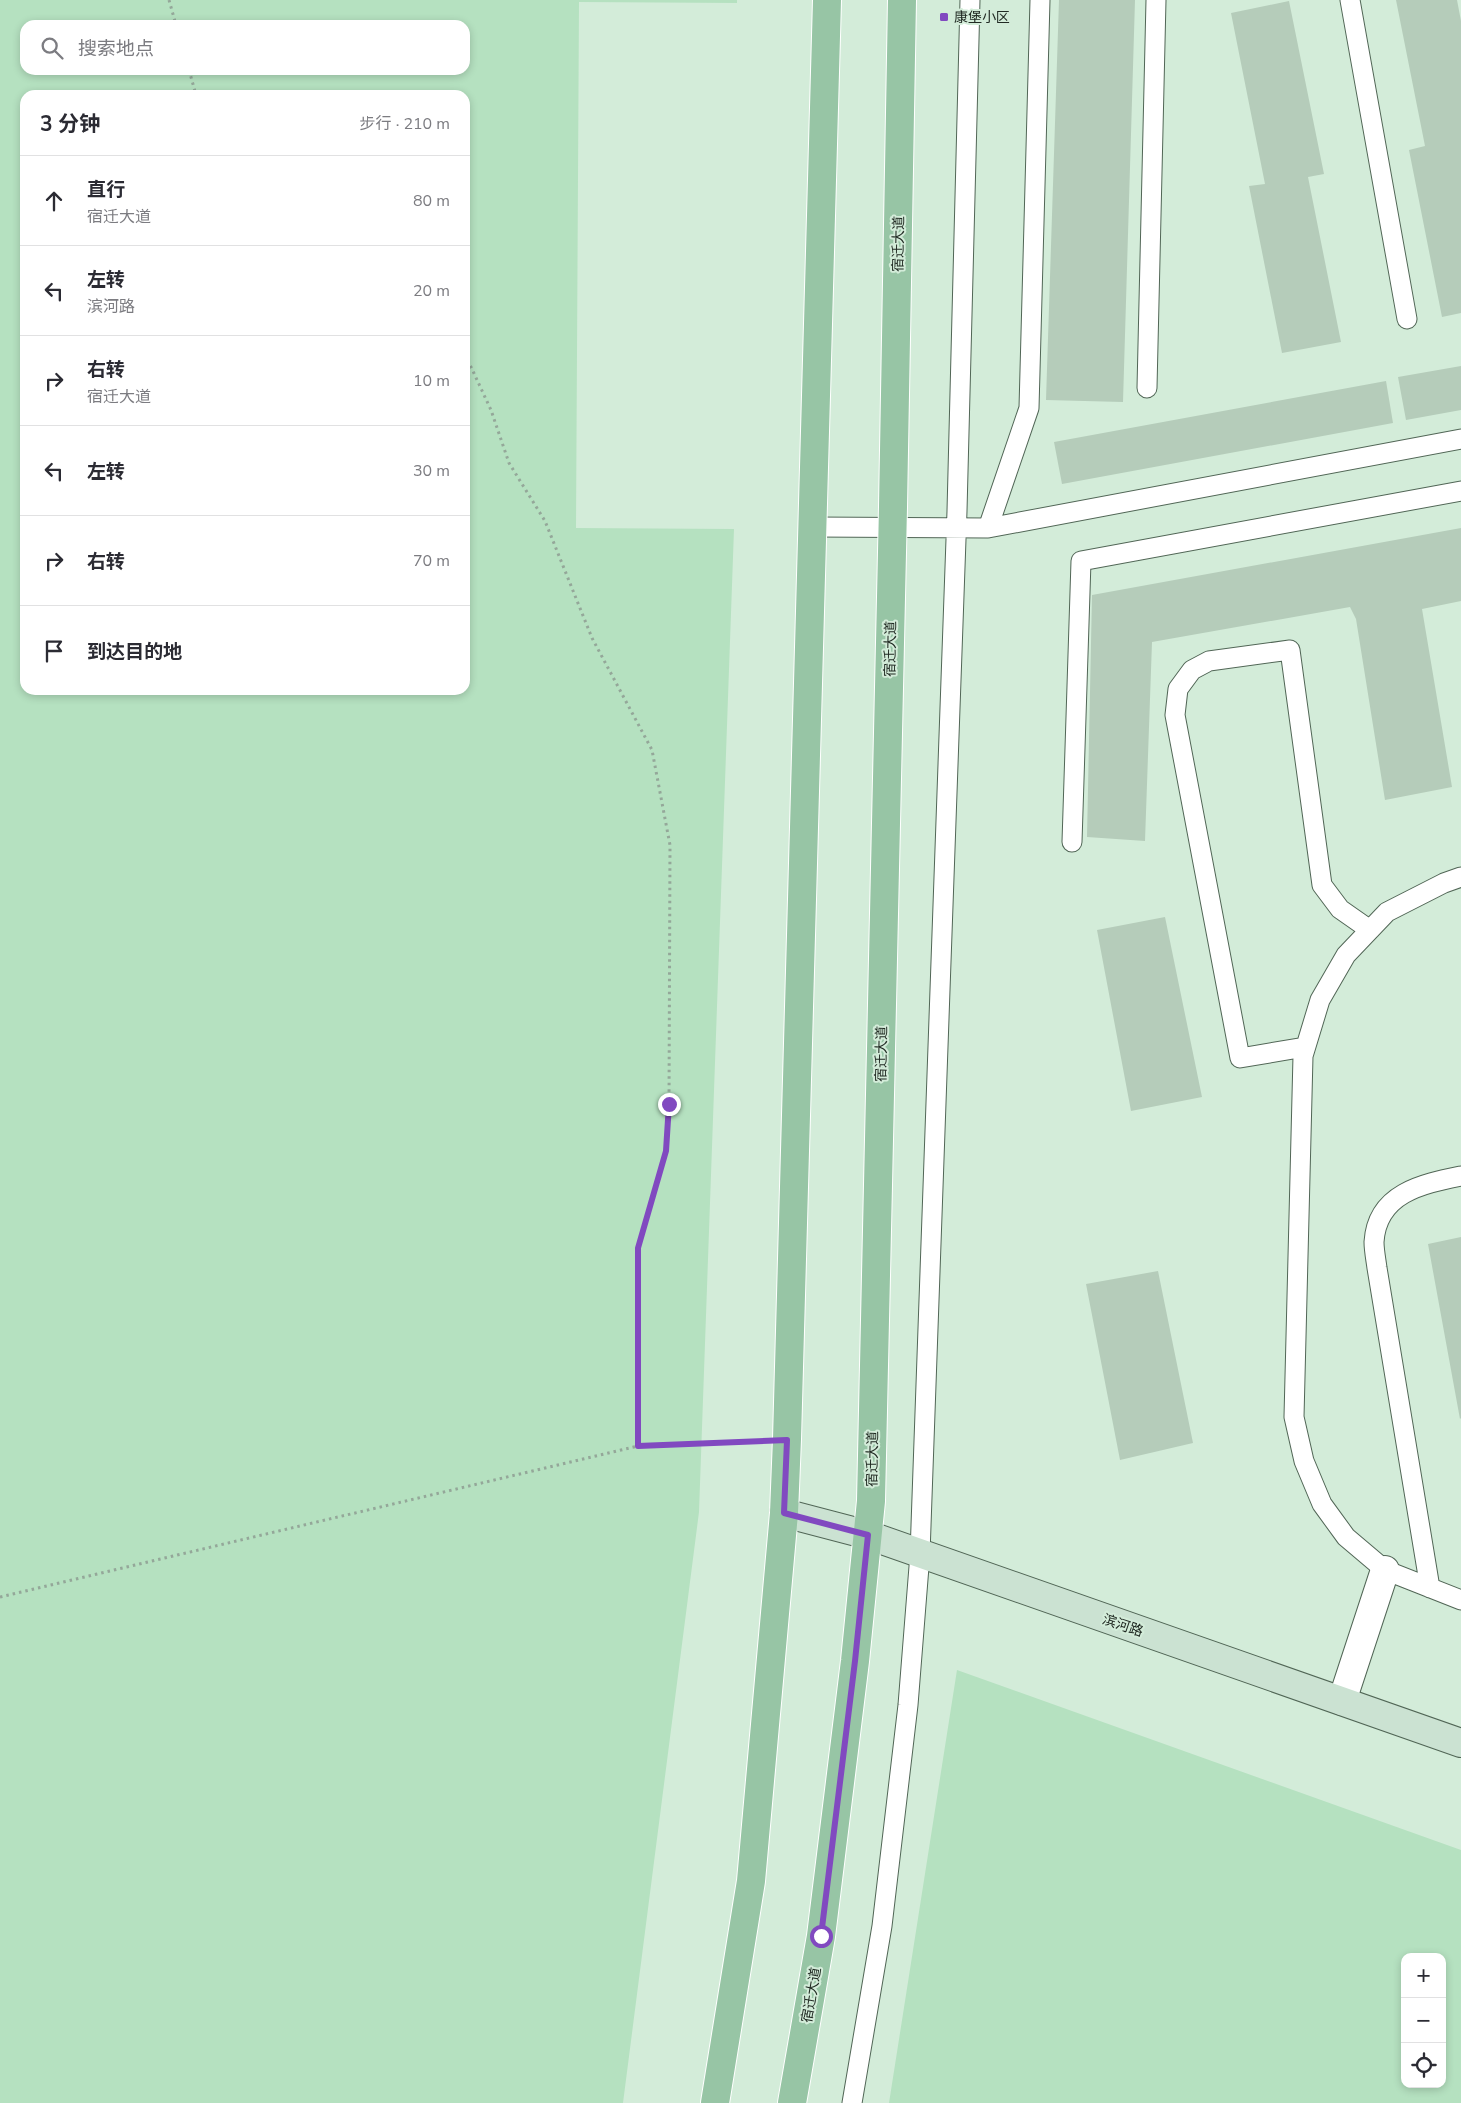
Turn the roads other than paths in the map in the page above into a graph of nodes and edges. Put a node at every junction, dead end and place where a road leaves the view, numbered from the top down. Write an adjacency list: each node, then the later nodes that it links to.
1 (827, 0): 13 (main road)
2 (902, 0): 11 (main road, 宿迁大道)
3 (970, 0): 12 (lane)
4 (1040, 0): 14 (lane)
5 (1156, 0): 8 (lane)
6 (1350, 0): 7 (lane)
7 (1407, 319)
8 (1146, 388)
9 (1461, 439): 14 (lane)
10 (1461, 491): 15 (lane)
11 (893, 527): 12 (lane); 13 (lane); 21 (main road, 宿迁大道)
12 (956, 527): 14 (lane); 22 (lane)
13 (812, 528): 20 (main road)
14 (988, 528)
15 (1072, 842)
16 (1461, 877): 17 (lane)
17 (1370, 930): 18 (lane); 18 (lane)
18 (1305, 1047): 23 (lane)
19 (1461, 1176): 24 (lane)
20 (784, 1513): 21 (main road, 滨河路); 28 (main road)
21 (868, 1535): 22 (main road, 滨河路); 29 (main road, 宿迁大道)
22 (920, 1554): 26 (main road, 滨河路); 30 (lane)
23 (1385, 1570): 24 (lane); 26 (street)
24 (1430, 1588): 25 (lane)
25 (1461, 1600)
26 (1342, 1701): 27 (main road, 滨河路)
27 (1461, 1743)
28 (715, 2103)
29 (792, 2103)
30 (852, 2103)

